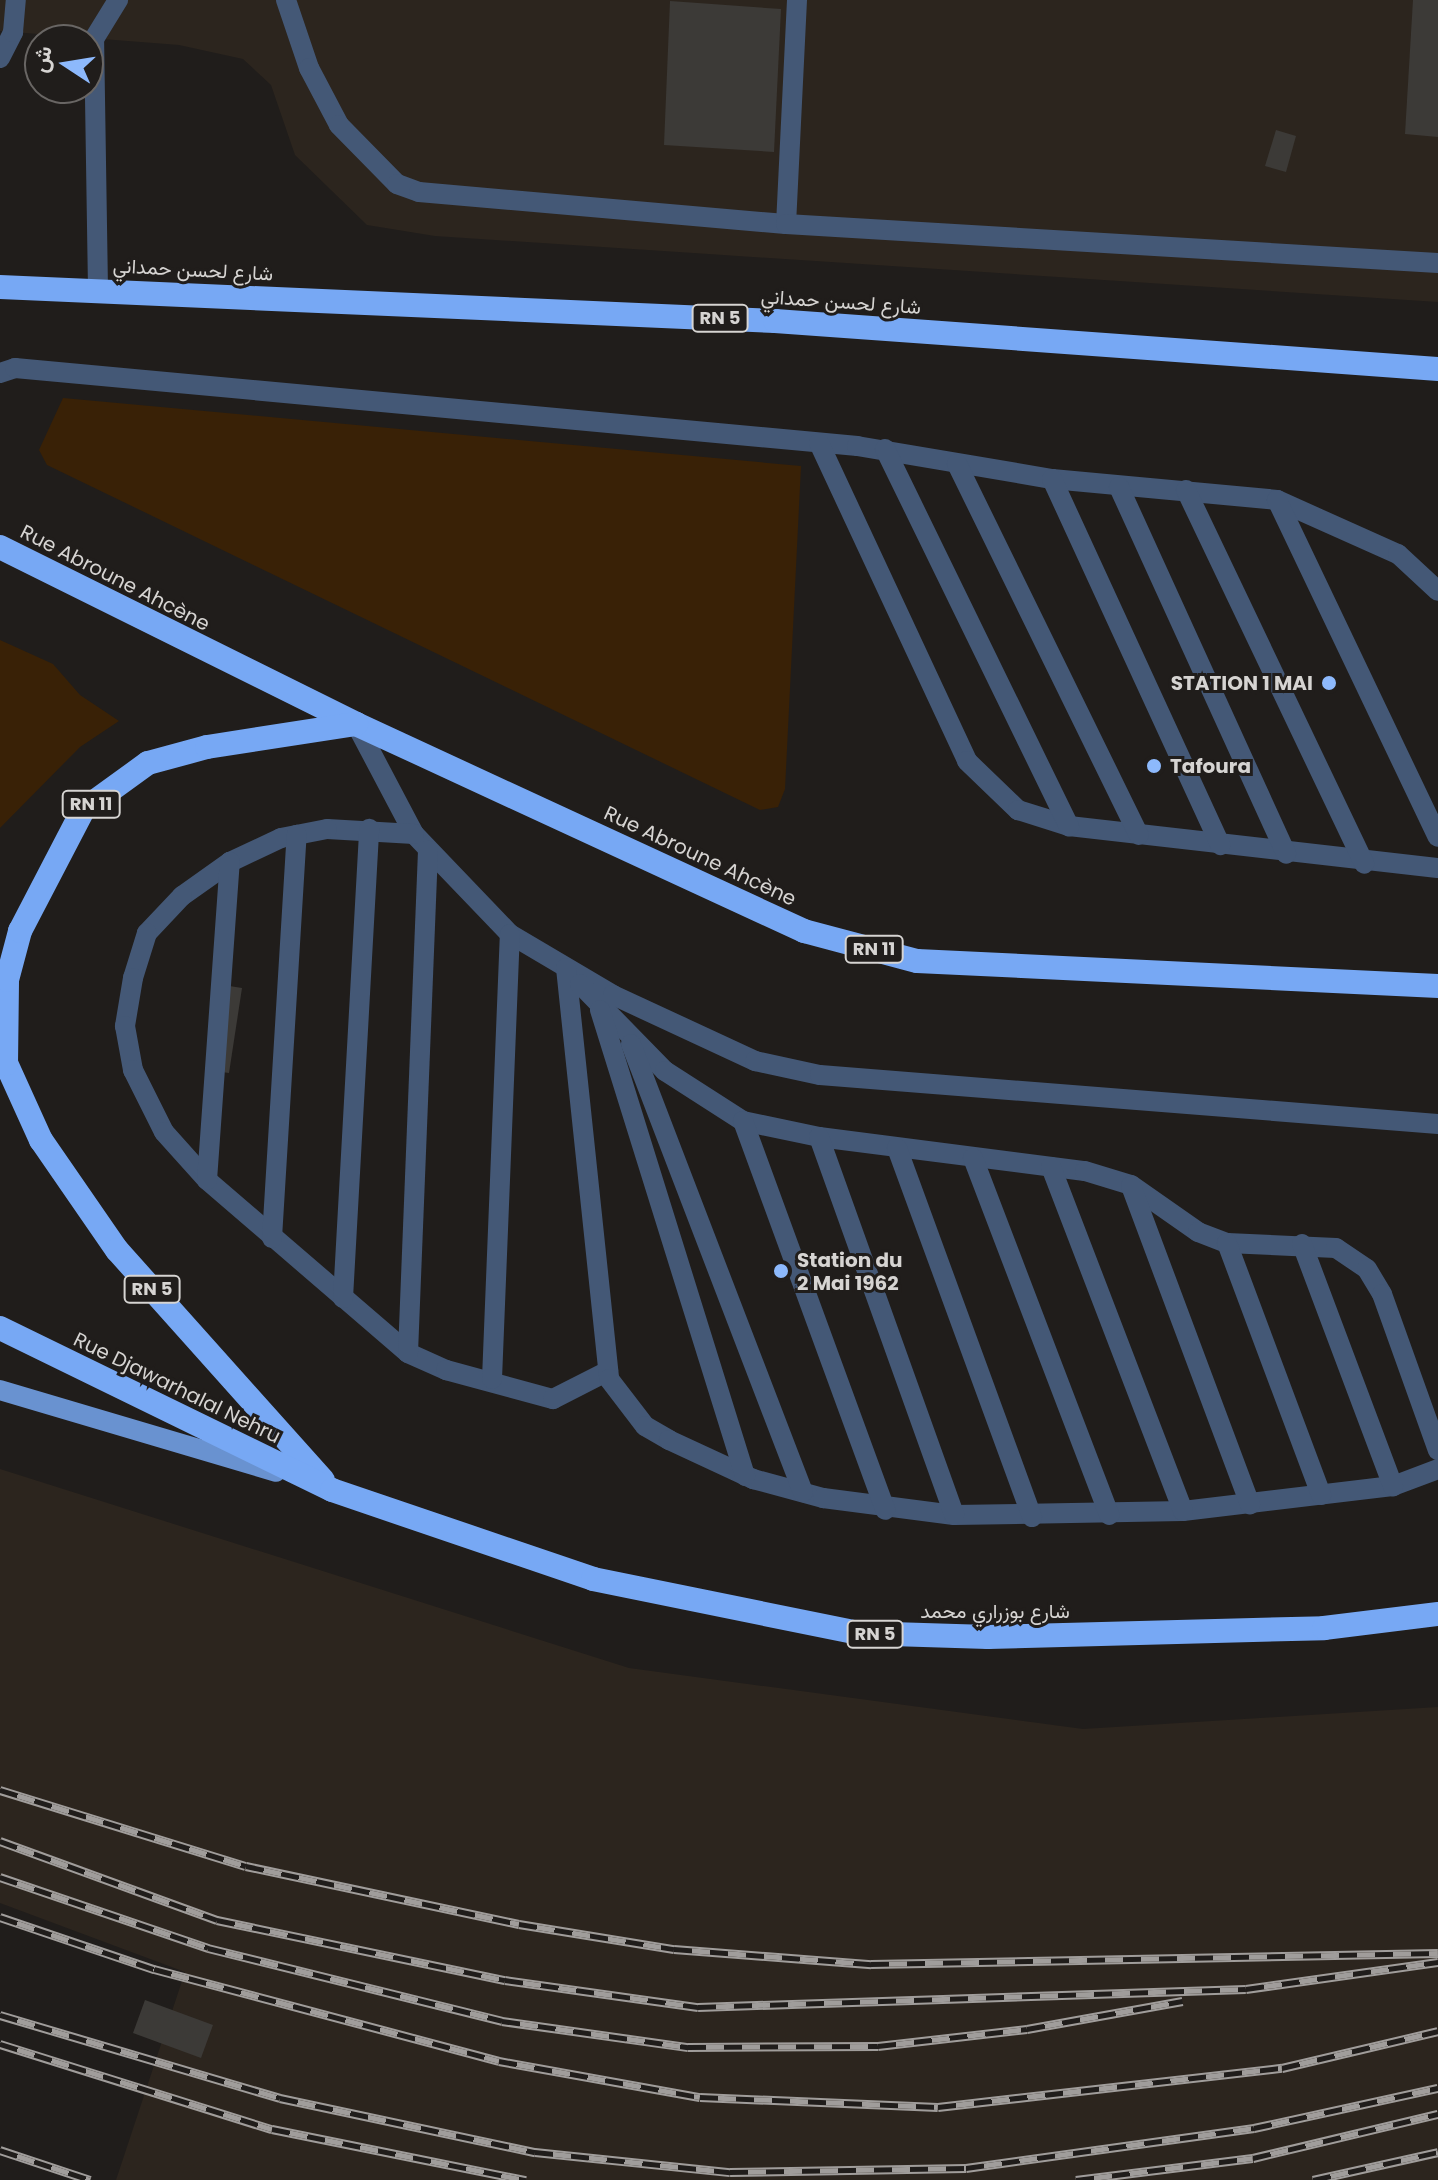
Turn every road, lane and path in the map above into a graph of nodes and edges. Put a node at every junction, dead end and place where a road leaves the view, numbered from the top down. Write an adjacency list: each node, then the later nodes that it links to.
1 (16, 0): 5 (lane)
2 (118, 0): 9 (lane)
3 (286, 0): 6 (lane)
4 (797, 0): 6 (lane)
5 (0, 58)
6 (786, 224): 7 (lane)
7 (1438, 263)
8 (0, 287): 9 (highway, شارع لحسن حمداني / RN 5)
9 (98, 289): 11 (highway, شارع لحسن حمداني / RN 5)
10 (5, 366): 12 (lane)
11 (1438, 369)
12 (819, 443): 13 (lane); 22 (lane)
13 (885, 449): 14 (lane); 22 (lane)
14 (957, 464): 15 (lane); 25 (lane)
15 (1052, 479): 16 (lane); 28 (lane)
16 (1119, 487): 17 (lane); 29 (lane)
17 (1186, 490): 18 (lane); 31 (lane)
18 (1277, 500): 20 (lane); 26 (lane)
19 (0, 547): 21 (highway, Rue Abroune Ahcène / RN 11)
20 (1438, 591)
21 (356, 724): 27 (lane); 35 (highway, Rue Abroune Ahcène / RN 11); 38 (highway, RN 11)
22 (1069, 826): 25 (lane)
23 (369, 829): 24 (lane); 27 (lane); 50 (lane)
24 (297, 835): 30 (lane); 47 (lane)
25 (1139, 835): 28 (lane)
26 (1438, 837)
27 (421, 842): 33 (lane); 52 (lane)
28 (1220, 845): 29 (lane)
29 (1286, 854): 31 (lane)
30 (230, 862): 45 (lane); 45 (lane)
31 (1364, 864): 32 (lane)
32 (1438, 868)
33 (510, 934): 34 (lane); 54 (lane)
34 (566, 968): 36 (lane); 40 (lane); 53 (lane)
35 (1438, 986)
36 (598, 1004): 37 (lane); 58 (lane)
37 (629, 1037): 39 (lane); 61 (lane)
38 (3, 1057): 60 (highway, RN 5)
39 (743, 1121): 41 (lane); 64 (lane)
40 (1438, 1124)
41 (819, 1137): 42 (lane); 66 (lane)
42 (897, 1148): 43 (lane); 68 (lane)
43 (973, 1158): 44 (lane); 67 (lane)
44 (1051, 1167): 46 (lane); 65 (lane)
45 (207, 1180): 47 (lane)
46 (1131, 1185): 48 (lane); 63 (lane)
47 (272, 1238): 50 (lane)
48 (1227, 1243): 49 (lane); 62 (lane)
49 (1302, 1244): 56 (lane); 59 (lane)
50 (343, 1298): 52 (lane)
51 (0, 1328): 60 (highway, Rue Djawarhalal Nehru)
52 (408, 1353): 54 (lane)
53 (608, 1371): 54 (lane); 58 (lane)
54 (492, 1379)
55 (0, 1390): 60 (main road)
56 (1438, 1450)
57 (1438, 1469): 59 (lane)
58 (745, 1476): 61 (lane)
59 (1393, 1486): 62 (lane)
60 (332, 1490): 69 (highway, شارع بوزراري محمد / RN 5)
61 (803, 1492): 64 (lane)
62 (1321, 1495): 63 (lane)
63 (1250, 1504): 65 (lane)
64 (885, 1510): 66 (lane)
65 (1183, 1511): 67 (lane)
66 (954, 1515): 68 (lane)
67 (1109, 1515): 68 (lane)
68 (1032, 1517)
69 (1438, 1614)

